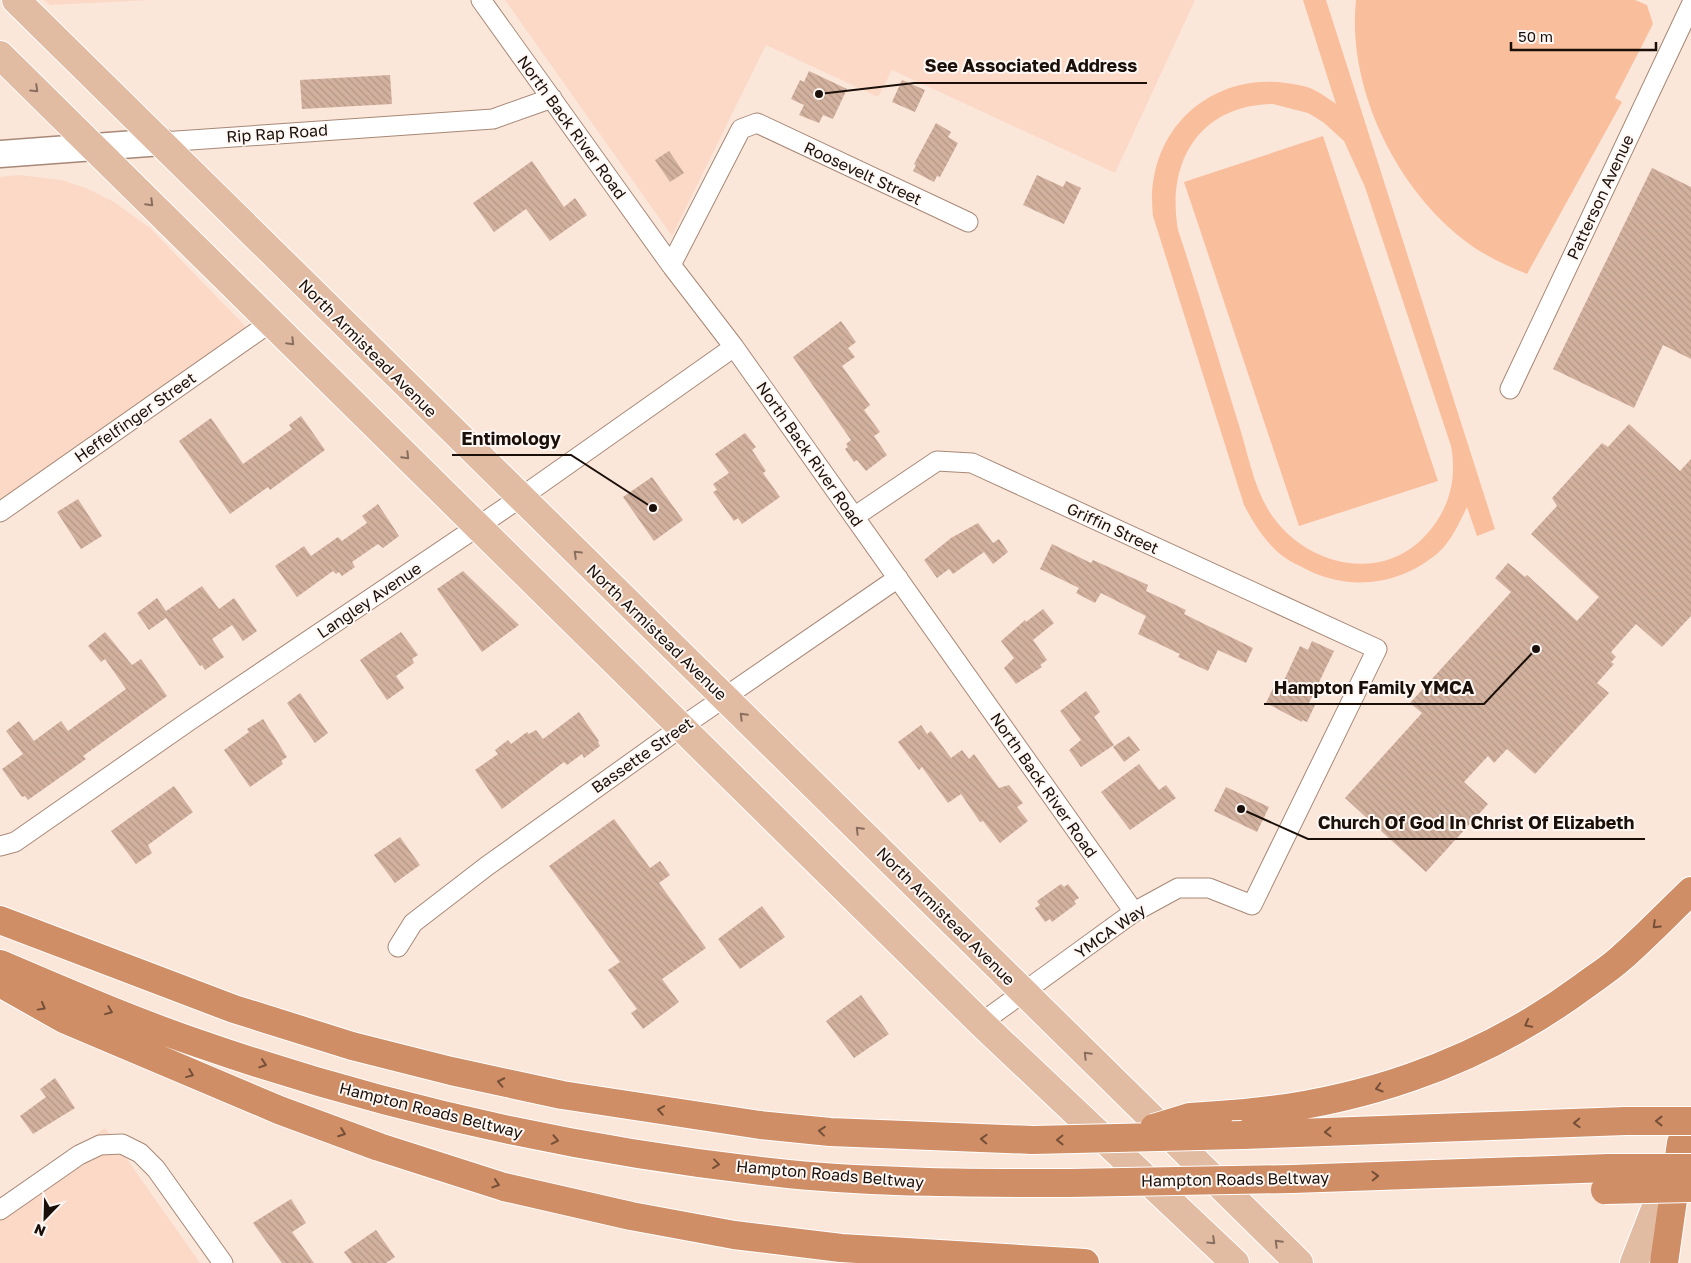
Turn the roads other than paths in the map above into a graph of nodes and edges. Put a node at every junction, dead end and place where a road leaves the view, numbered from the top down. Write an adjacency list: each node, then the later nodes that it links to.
1 (16, 0): 6 (main road, North Armistead Avenue)
2 (481, 0): 5 (street, North Back River Road)
3 (1691, 5): 13 (street, Patterson Avenue)
4 (0, 55): 7 (main road, one-way to 7)
5 (552, 98): 6 (street, Rip Rap Road); 10 (street, North Back River Road)
6 (162, 142): 7 (main road, Rip Rap Road); 14 (main road, North Armistead Avenue)
7 (94, 147): 8 (main road, Rip Rap Road); 11 (main road, one-way to 11)
8 (0, 154)
9 (968, 222): 10 (street, Roosevelt Street)
10 (671, 264): 12 (street, North Back River Road)
11 (271, 322): 15 (street, Heffelfinger Street); 17 (main road, one-way to 17)
12 (734, 347): 14 (street, Langley Avenue); 16 (street, North Back River Road)
13 (1510, 389)
14 (520, 498): 17 (street, Langley Avenue); 19 (main road, North Armistead Avenue, one-way to 14)
15 (0, 512)
16 (854, 517): 18 (street, North Back River Road); 23 (street, Griffin Street)
17 (477, 526): 20 (main road); 21 (street, Langley Avenue)
18 (898, 578): 19 (street, Bassette Street); 24 (street, North Back River Road)
19 (724, 698): 20 (street, Bassette Street); 29 (main road, North Armistead Avenue, one-way to 19)
20 (680, 728): 26 (street, Bassette Street); 30 (main road)
21 (0, 846)
22 (1691, 891): 31 (highway, one-way to 31, bridge)
23 (1252, 905): 24 (street, YMCA Way)
24 (1134, 912): 29 (street, YMCA Way)
25 (0, 920): 31 (highway, one-way to 25, bridge)
26 (398, 947)
27 (0, 964): 33 (highway, Hampton Roads Beltway, one-way to 33, bridge)
28 (0, 983): 37 (highway, one-way to 37)
29 (1024, 992): 30 (street, YMCA Way); 39 (main road, North Armistead Avenue, one-way to 29)
30 (981, 1023): 38 (main road, one-way to 38)
31 (1122, 1138): 32 (highway, one-way to 31, bridge)
32 (1688, 1138): 33 (highway, Hampton Roads Beltway, bridge); 40 (main road); 41 (highway)
33 (1607, 1179): 34 (highway, bridge)
34 (1691, 1188)
35 (0, 1210): 36 (street)
36 (223, 1263)
37 (1085, 1263)
38 (1235, 1263)
39 (1299, 1263)
40 (1634, 1263)
41 (1664, 1263)

